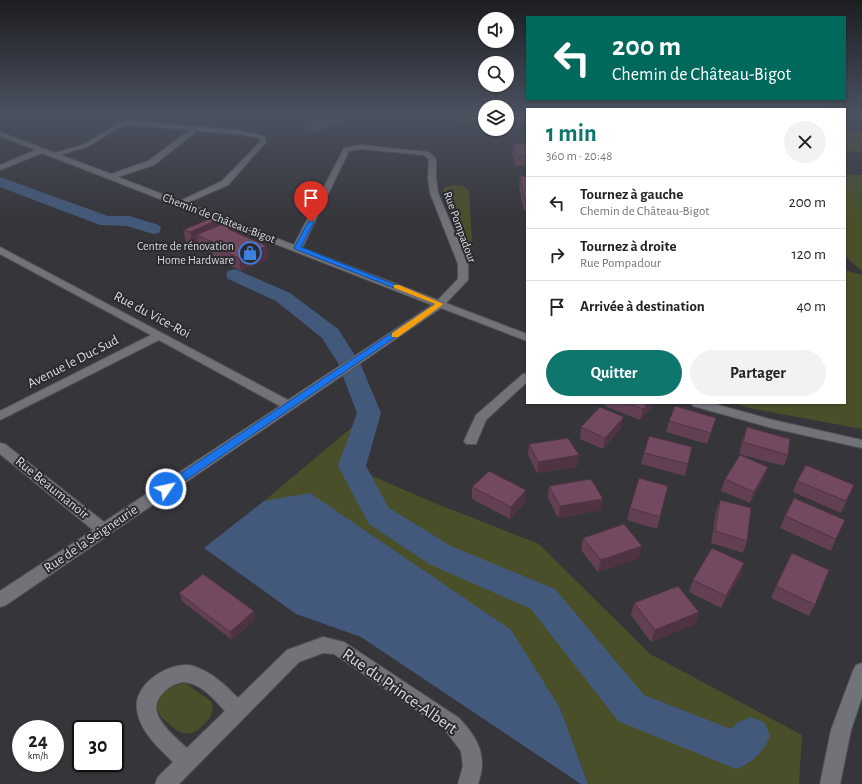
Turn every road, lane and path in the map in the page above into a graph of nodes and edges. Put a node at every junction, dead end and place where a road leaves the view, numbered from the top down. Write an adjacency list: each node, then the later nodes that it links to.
1 (42, 151): 9 (street)
2 (44, 151): 8 (street, Chemin de Château-Bigot)
3 (69, 151): 8 (street)
4 (167, 151): 10 (street)
5 (255, 151): 11 (street)
6 (345, 151): 12 (street, Rue Pompadour)
7 (404, 151): 14 (street, Rue Pompadour)
8 (55, 155): 10 (street, Chemin de Château-Bigot)
9 (0, 168)
10 (111, 177): 11 (street, Chemin de Château-Bigot)
11 (180, 203): 12 (street, Chemin de Château-Bigot)
12 (297, 248): 14 (street, Chemin de Château-Bigot)
13 (0, 250): 15 (street, Rue du Vice-Roi)
14 (440, 304): 16 (street, Chemin de Château-Bigot); 19 (street, Rue de la Seigneurie)
15 (160, 335): 19 (street, Rue du Vice-Roi); 20 (street, Avenue le Duc Sud)
16 (526, 338)
17 (526, 377): 21 (street)
18 (701, 404): 22 (street)
19 (290, 406): 24 (street, Rue de la Seigneurie)
20 (0, 416)
21 (470, 441)
22 (862, 444)
23 (0, 447): 24 (street, Rue Beaumanoir)
24 (104, 530): 25 (street, Rue de la Seigneurie)
25 (0, 600)
26 (862, 671): 31 (street)
27 (238, 711): 28 (street, Rue du Prince-Albert); 28 (street); 30 (street, Rue du Prince-Albert)
28 (187, 762): 29 (street, Rue du Prince-Albert)
29 (165, 784)
30 (468, 784)
31 (830, 784)

